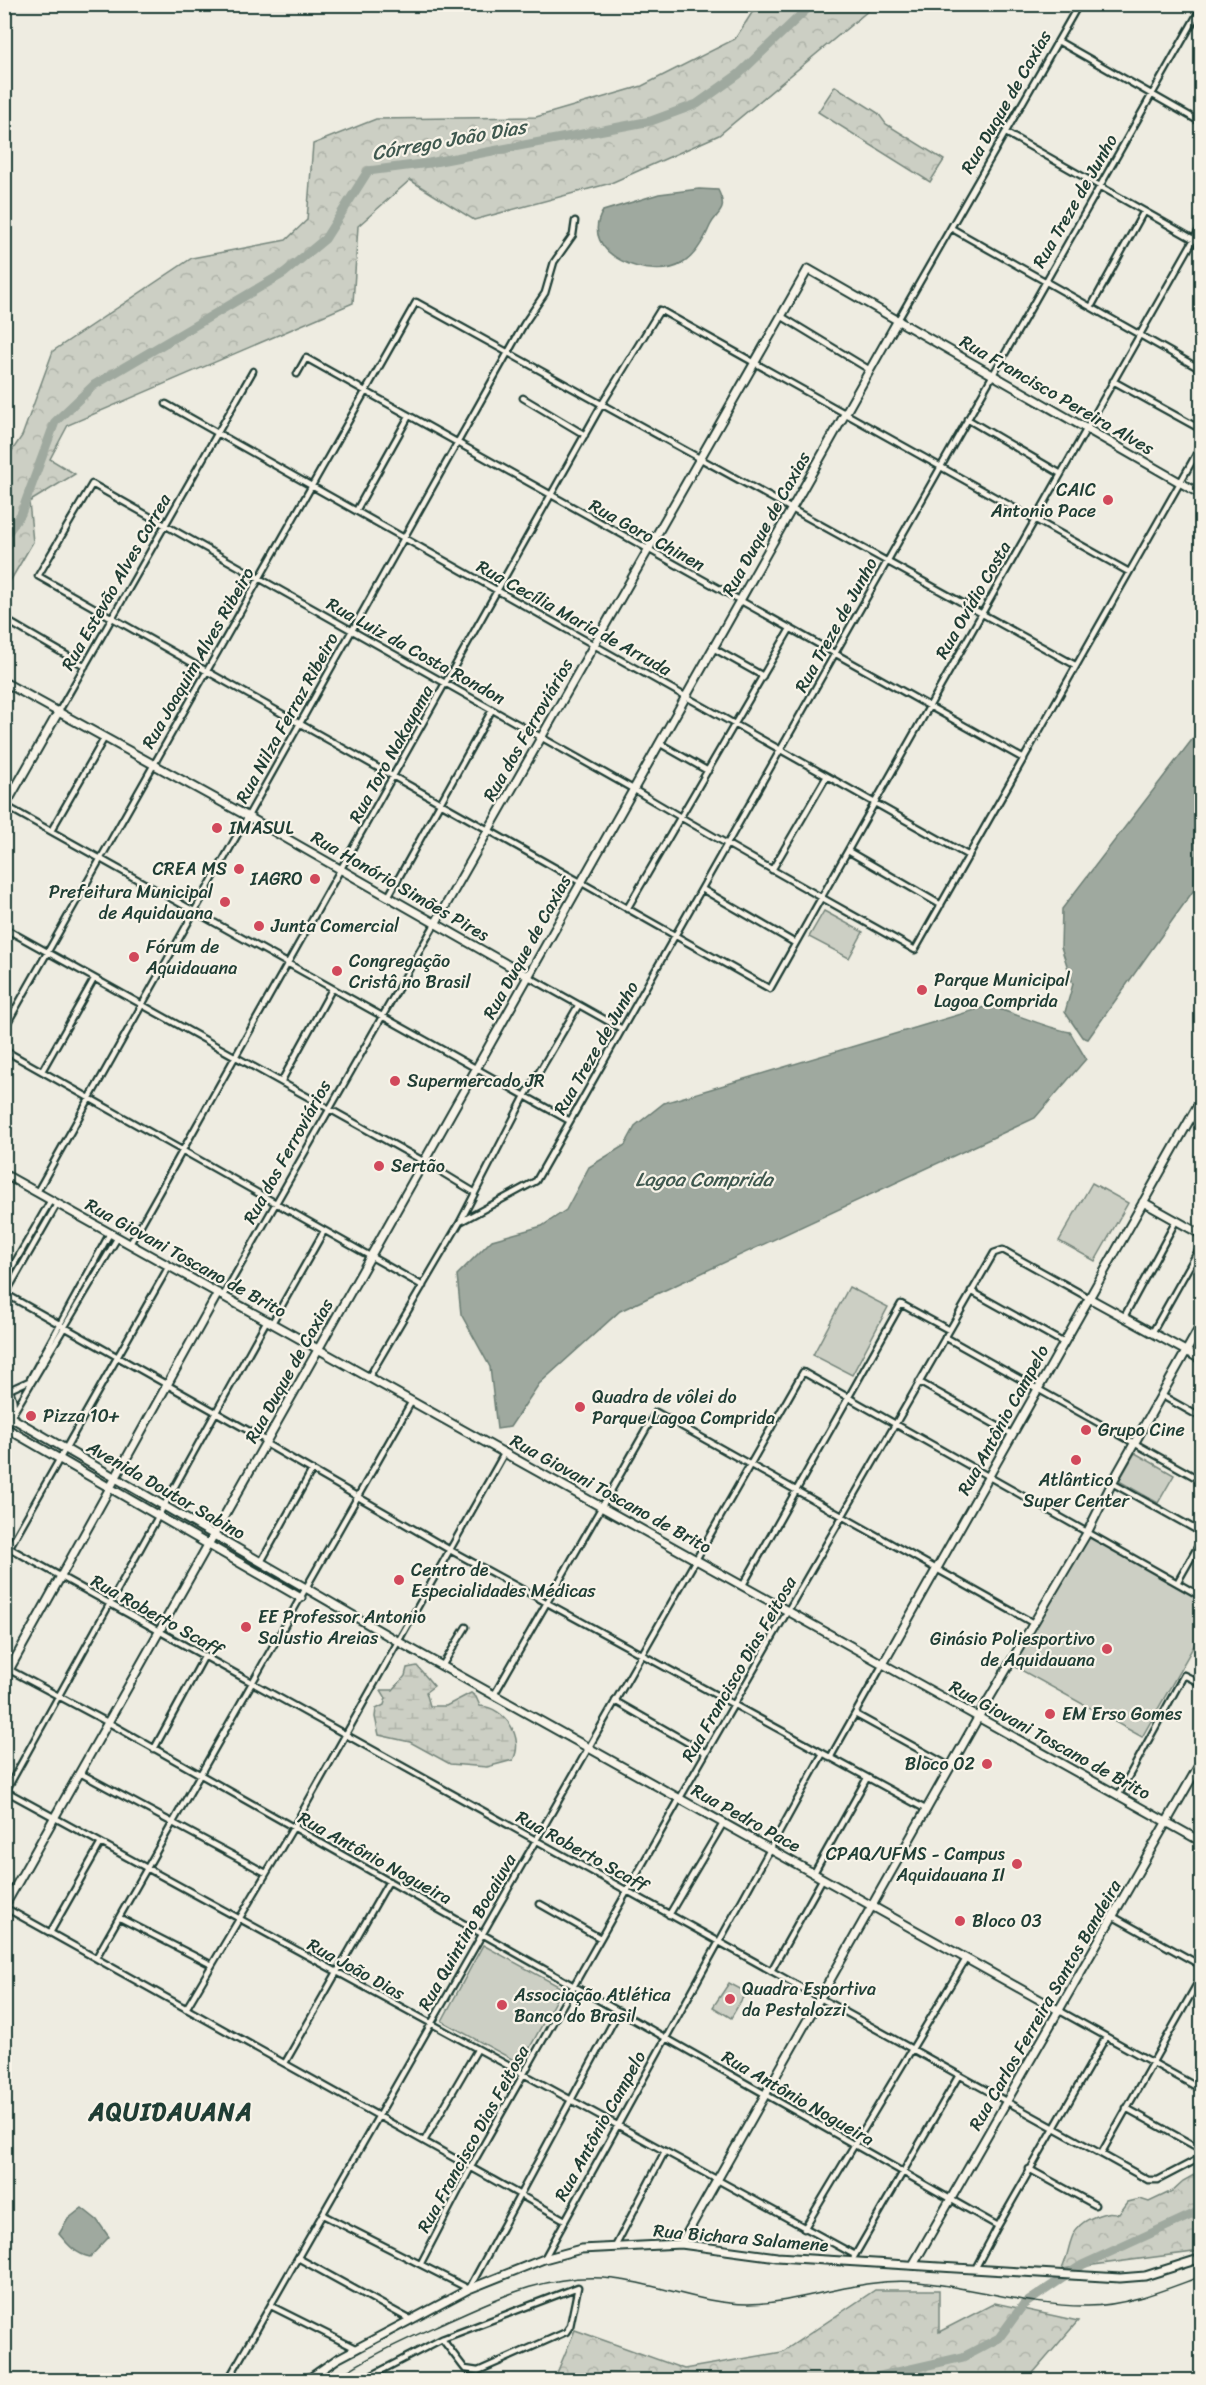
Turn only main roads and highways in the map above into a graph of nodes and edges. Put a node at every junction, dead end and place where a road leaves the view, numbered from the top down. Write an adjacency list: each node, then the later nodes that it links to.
1 (898, 320): 2 (main road, Rua Francisco Pereira Alves); 6 (main road, Rua dos Ferroviários); 7 (main road, Rua Duque de Caxias)
2 (1202, 495)
3 (4, 682): 4 (main road, Rua Honório Simões Pires)
4 (59, 711): 5 (main road, Rua Estevão Alves Correa); 6 (main road, Rua Honório Simões Pires)
5 (5, 806)
6 (435, 924): 7 (main road, Rua Honório Simões Pires)
7 (529, 977): 16 (main road, Rua Duque de Caxias)
8 (1202, 1098): 9 (main road, Rua Antônio Campelo)
9 (1198, 1111): 11 (main road, Rua Antônio Campelo)
10 (4, 1174): 13 (main road, Rua Giovani Toscano de Brito)
11 (1143, 1202): 12 (main road); 14 (main road, Rua Antônio Campelo)
12 (1202, 1235)
13 (221, 1294): 16 (main road, Rua Giovani Toscano de Brito); 22 (main road, Rua dos Ferroviários)
14 (1089, 1298): 17 (main road); 28 (main road, Rua Antônio Campelo)
15 (1202, 1323): 17 (main road)
16 (319, 1349): 24 (main road, Rua Duque de Caxias); 28 (main road, Rua Giovani Toscano de Brito)
17 (1186, 1352): 18 (main road); 31 (main road)
18 (1202, 1360)
19 (7, 1387): 20 (main road)
20 (12, 1416): 21 (main road); 22 (main road, Avenida Doutor Sabino)
21 (5, 1429): 23 (main road, Avenida Doutor Sabino)
22 (115, 1478): 23 (main road, Rua dos Ferroviários); 24 (main road, Avenida Doutor Sabino)
23 (109, 1488): 25 (main road, Avenida Doutor Sabino); 29 (main road, Rua dos Ferroviários)
24 (213, 1535): 25 (main road, Rua Duque de Caxias); 26 (main road, Avenida Doutor Sabino)
25 (208, 1545): 27 (main road, Avenida Doutor Sabino); 36 (main road, Rua Duque de Caxias)
26 (306, 1589): 35 (main road, Rua Pedro Pace)
27 (301, 1598)
28 (883, 1664): 31 (main road, Rua Giovani Toscano de Brito)
29 (7, 1669): 30 (main road, Rua dos Ferroviários)
30 (4, 1679)
31 (979, 1717): 33 (main road, Rua Giovani Toscano de Brito); 35 (main road)
32 (1202, 1760): 33 (main road, Rua Carlos Ferreira Santos Bandeira)
33 (1167, 1822): 34 (main road, Rua Giovani Toscano de Brito); 37 (main road, Rua Carlos Ferreira Santos Bandeira)
34 (1202, 1842)
35 (873, 1906): 37 (main road, Rua Pedro Pace); 38 (main road)
36 (4, 1907)
37 (1060, 2012): 40 (main road, Rua Carlos Ferreira Santos Bandeira)
38 (681, 2244): 40 (main road, Rua Bichara Salamene); 41 (main road, Rua Bichara Salamene)
39 (1202, 2258): 40 (main road, Rua Bichara Salamene)
40 (913, 2265)
41 (306, 2380)

